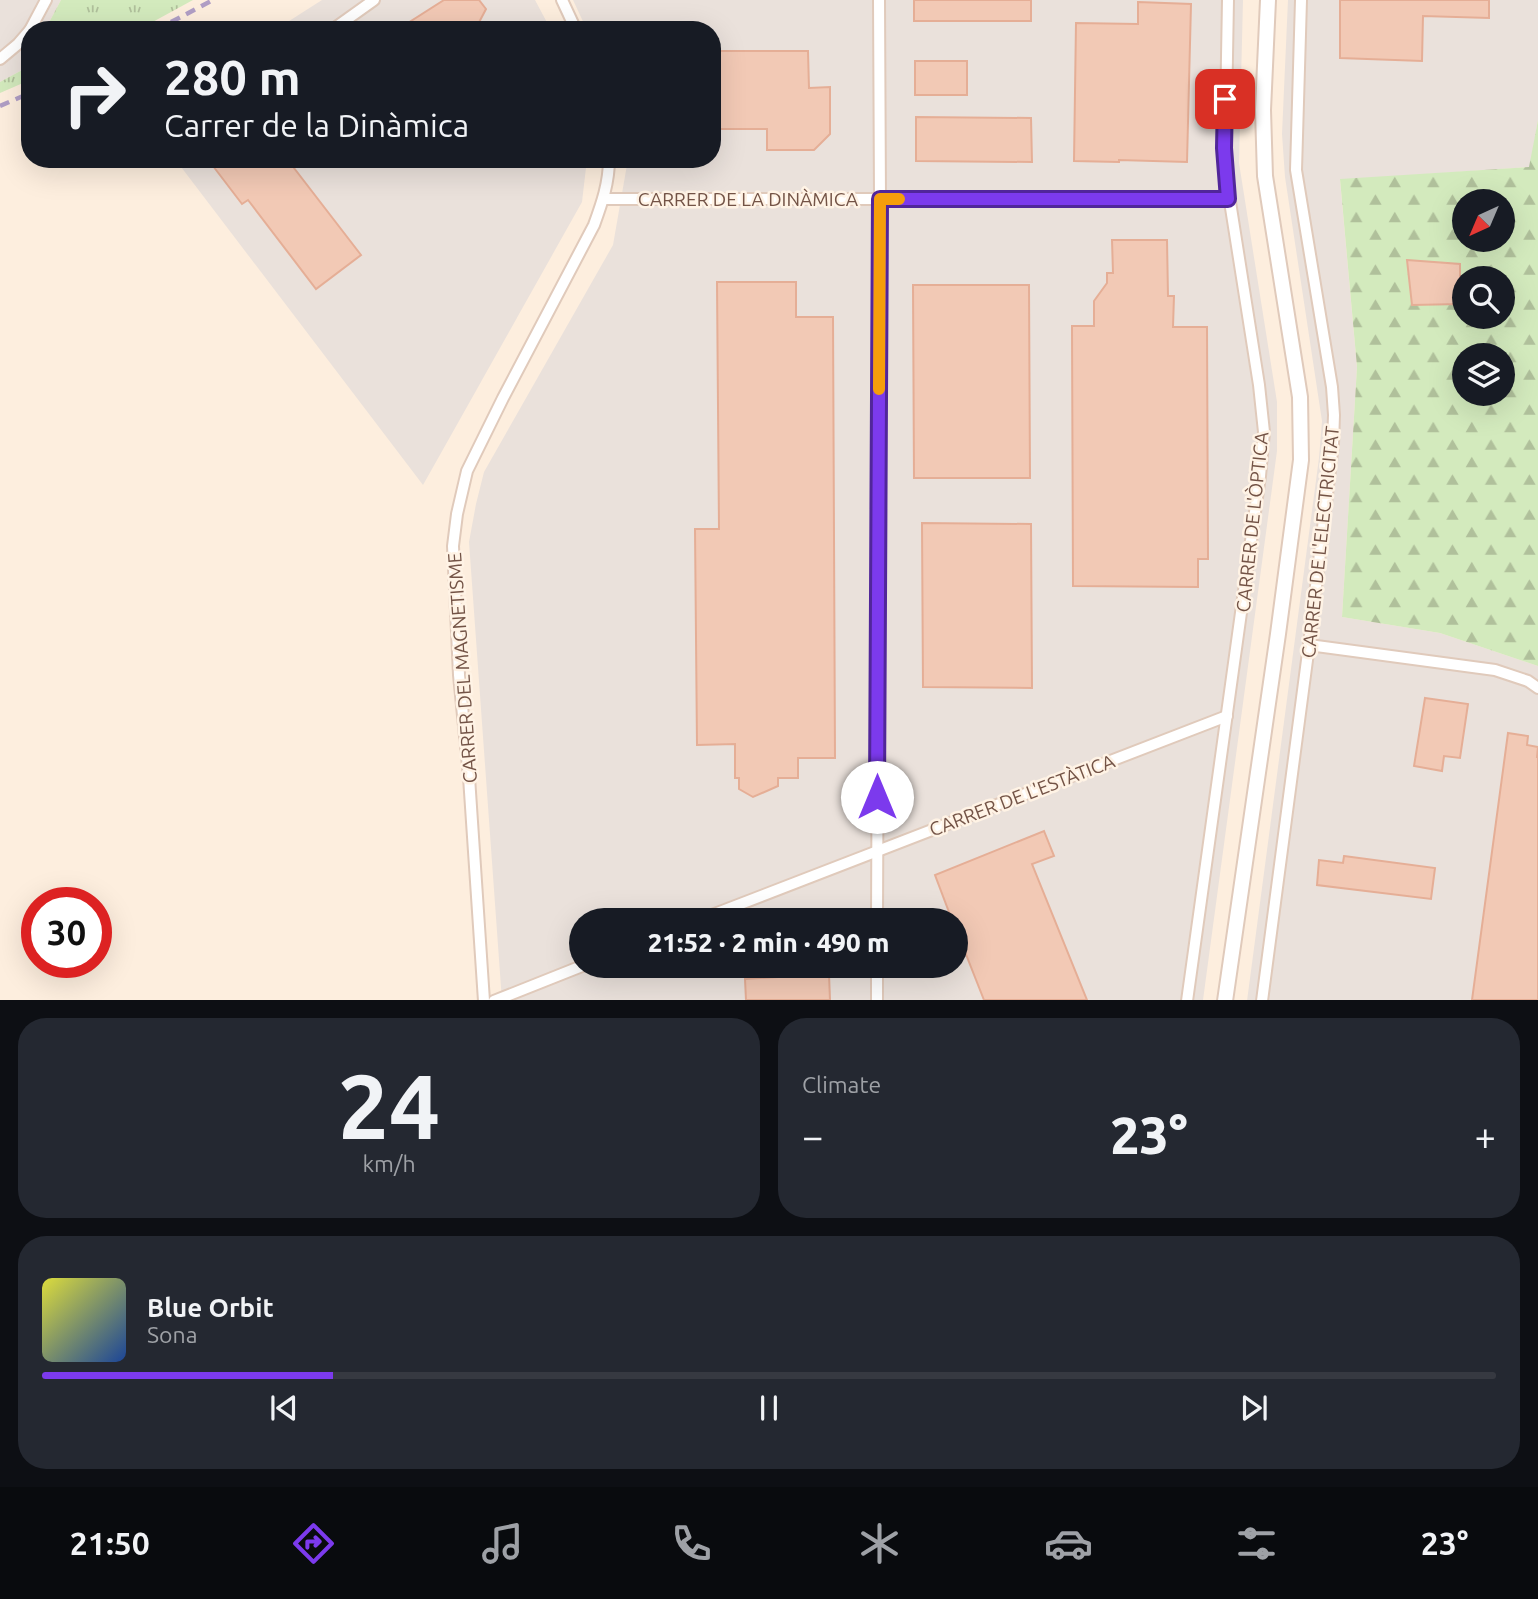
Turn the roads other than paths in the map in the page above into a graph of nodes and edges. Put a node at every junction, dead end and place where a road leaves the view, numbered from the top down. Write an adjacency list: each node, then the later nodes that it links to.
1 (46, 0): 8 (street)
2 (374, 0): 9 (street)
3 (562, 0): 10 (street)
4 (879, 0): 15 (street)
5 (1228, 0): 16 (street, CARRER DE L'ÒPTICA)
6 (1268, 0): 29 (street)
7 (1301, 0): 17 (street, CARRER DE L'ELECTRICITAT)
8 (35, 21)
9 (345, 21)
10 (572, 21)
11 (21, 40): 12 (street)
12 (0, 59)
13 (609, 168): 14 (street, CARRER DEL MAGNETISME)
14 (604, 199): 15 (street, CARRER DE LA DINÀMICA); 25 (street, CARRER DEL MAGNETISME)
15 (880, 199): 16 (street, CARRER DE LA DINÀMICA); 20 (street)
16 (1228, 199): 19 (street, CARRER DE L'ÒPTICA)
17 (1309, 645): 18 (street); 30 (street, CARRER DE L'ELECTRICITAT)
18 (1538, 688)
19 (1227, 716): 20 (street, CARRER DE L'ESTÀTICA); 28 (street, CARRER DE L'ÒPTICA)
20 (877, 851): 21 (street, CARRER DE L'ESTÀTICA); 22 (street)
21 (730, 908)
22 (877, 908)
23 (569, 971): 26 (street)
24 (877, 978): 27 (street)
25 (484, 1000)
26 (494, 1000)
27 (877, 1000)
28 (1187, 1000)
29 (1225, 1000)
30 (1262, 1000)

